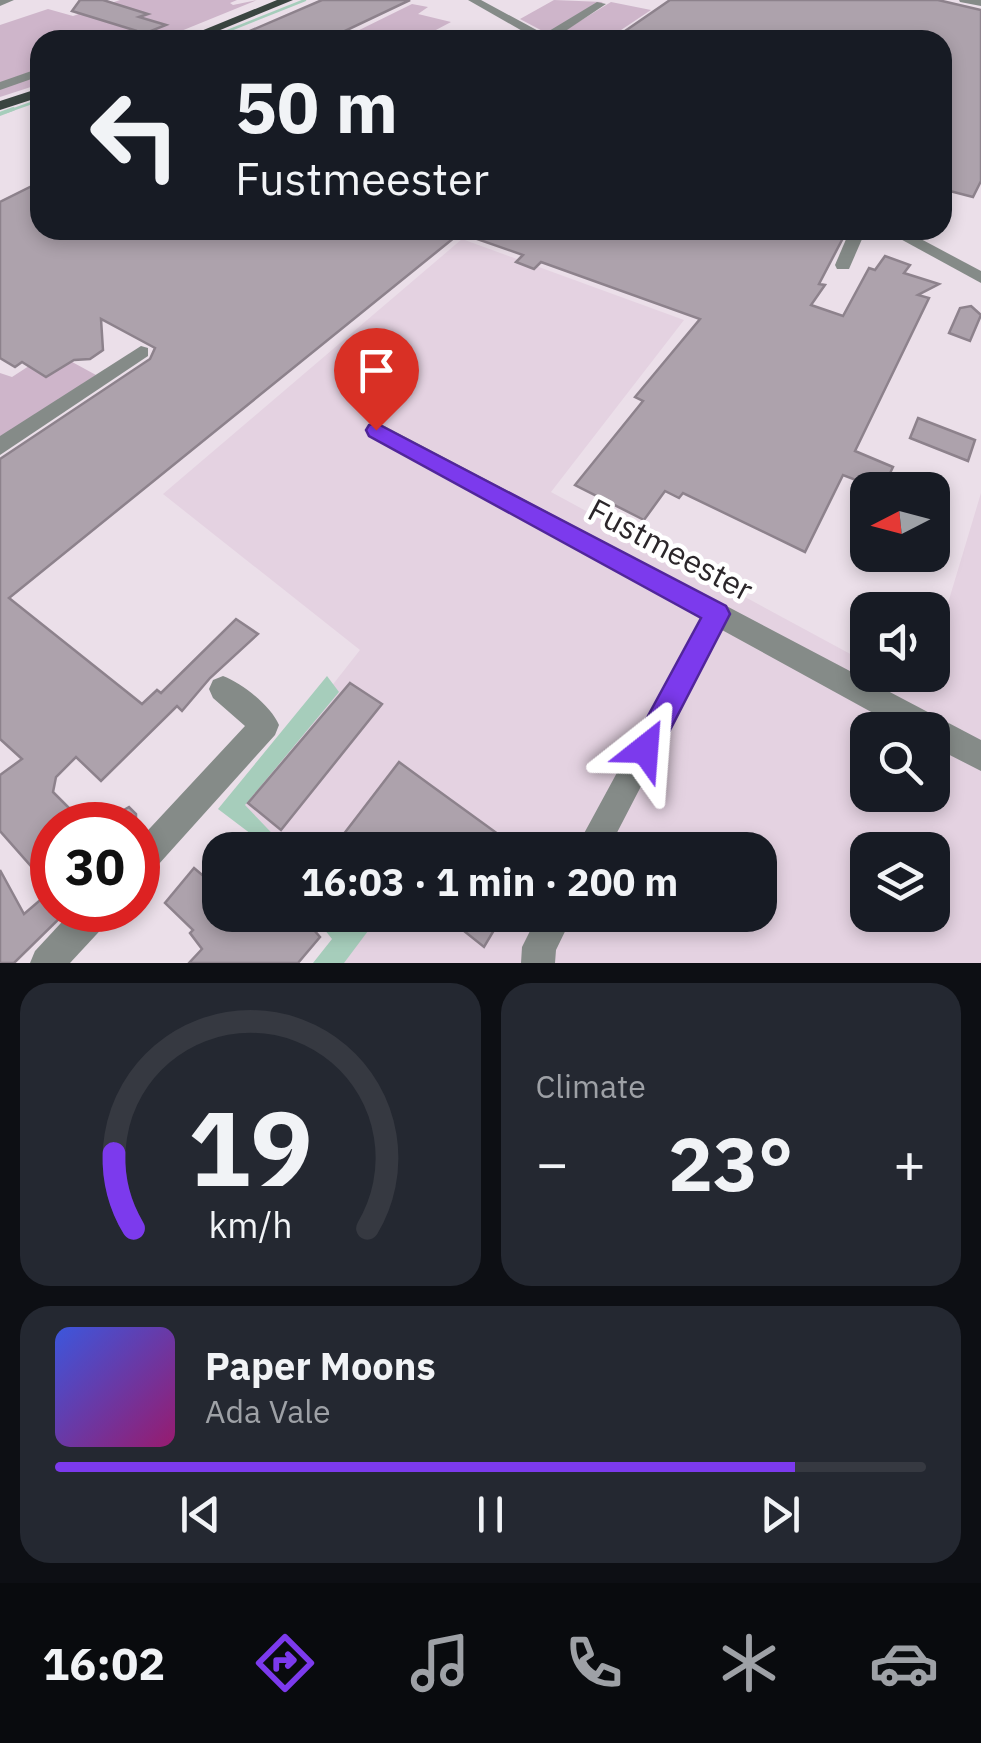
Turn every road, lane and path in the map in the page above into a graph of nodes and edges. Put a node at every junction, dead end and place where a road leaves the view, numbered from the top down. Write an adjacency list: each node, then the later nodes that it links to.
1 (9, 0): 6 (street)
2 (266, 0): 9 (main road)
3 (287, 0): 10 (main road)
4 (474, 0): 11 (street)
5 (964, 0): 7 (street)
6 (0, 3)
7 (981, 3)
8 (601, 4): 12 (street)
9 (190, 30)
10 (210, 30)
11 (527, 30)
12 (561, 30)
13 (30, 76): 14 (street)
14 (0, 86)
15 (30, 92): 16 (main road)
16 (0, 102)
17 (854, 240): 19 (street)
18 (911, 240): 20 (street)
19 (843, 265)
20 (981, 278)
21 (140, 352): 23 (street)
22 (376, 430): 24 (street, Fustmeester)
23 (0, 447)
24 (717, 614): 26 (street, Fustmeester); 29 (street)
25 (223, 689): 30 (street)
26 (899, 712)
27 (950, 740): 28 (street, Fustmeester)
28 (981, 756)
29 (601, 832)
30 (160, 840)
31 (76, 932): 33 (street)
32 (547, 932): 34 (street)
33 (47, 963)
34 (538, 963)

